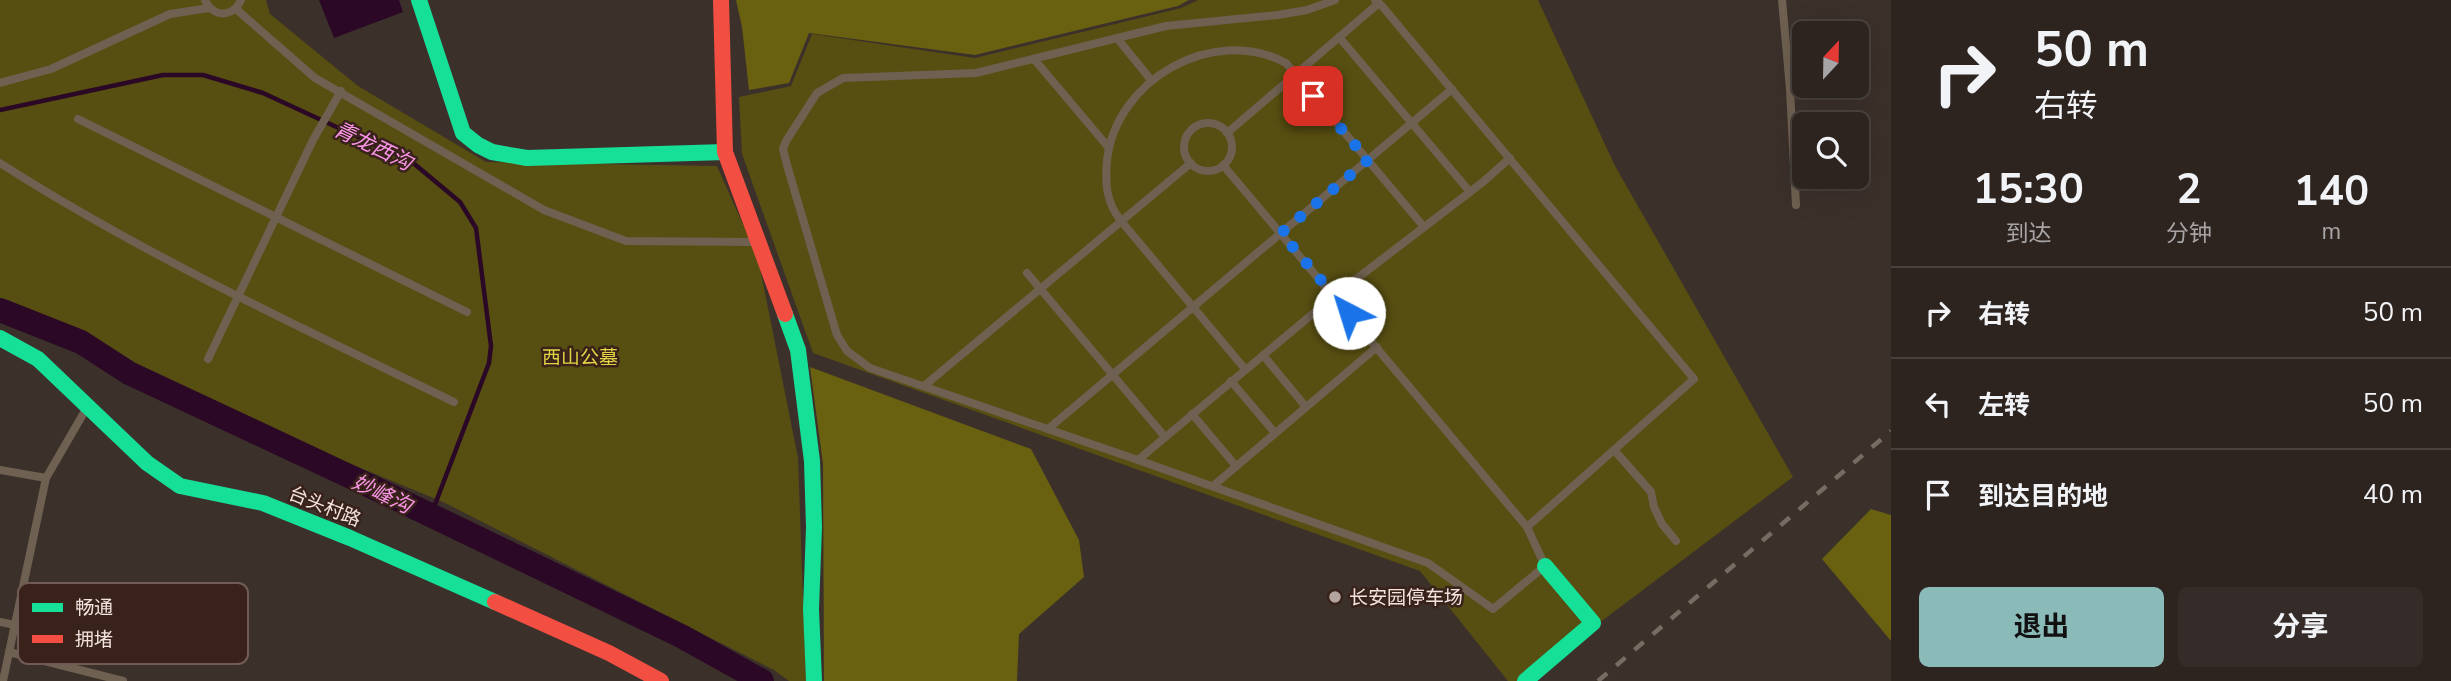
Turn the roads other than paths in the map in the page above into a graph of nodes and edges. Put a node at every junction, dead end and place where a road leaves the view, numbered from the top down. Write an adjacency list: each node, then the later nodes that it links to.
1 (241, 0): 8 (lane)
2 (419, 0): 21 (street)
3 (721, 0): 21 (street)
4 (1335, 0): 10 (lane)
5 (1782, 0): 28 (lane)
6 (1377, 2): 9 (lane); 15 (lane)
7 (207, 4): 8 (lane); 14 (lane)
8 (236, 9): 16 (lane)
9 (1339, 37): 12 (lane); 18 (lane)
10 (1117, 38): 11 (lane); 13 (lane)
11 (1034, 58): 20 (lane); 47 (lane)
12 (1295, 75): 13 (lane); 19 (lane); 23 (lane)
13 (1151, 80): 20 (lane)
14 (0, 83)
15 (1452, 89): 18 (lane); 22 (lane)
16 (341, 91): 29 (lane); 33 (lane)
17 (78, 119): 29 (lane)
18 (1412, 123): 23 (lane); 27 (lane)
19 (1227, 132): 25 (lane); 26 (lane)
20 (1109, 148): 30 (lane)
21 (725, 152): 33 (street)
22 (1510, 158): 27 (lane); 55 (lane)
23 (1368, 160): 31 (lane); 32 (lane)
24 (0, 163): 36 (lane)
25 (1191, 163): 26 (lane); 30 (lane)
26 (1223, 165): 32 (lane)
27 (1471, 192): 31 (lane)
28 (1796, 205)
29 (276, 217): 36 (lane); 39 (lane)
30 (1121, 221): 35 (lane); 38 (lane)
31 (1424, 227): 37 (lane)
32 (1281, 233): 37 (lane); 38 (lane)
33 (758, 242): 74 (street)
34 (1027, 273): 35 (lane)
35 (1040, 289): 45 (lane); 47 (lane)
36 (238, 296): 43 (lane); 48 (lane)
37 (1335, 296): 41 (lane); 42 (lane)
38 (1193, 307): 44 (lane); 45 (lane)
39 (467, 312)
40 (0, 338): 49 (street, 台头村路)
41 (1377, 347): 50 (lane); 61 (lane)
42 (1263, 355): 44 (lane); 50 (lane)
43 (208, 359)
44 (1245, 369): 46 (lane)
45 (1113, 374): 52 (lane); 54 (lane)
46 (1231, 381): 51 (lane); 53 (lane)
47 (924, 386): 52 (lane)
48 (454, 402)
49 (89, 404): 59 (lane); 73 (street, 台头村路)
50 (1306, 407): 53 (lane)
51 (1192, 414): 54 (lane); 57 (lane)
52 (1048, 429): 56 (lane)
53 (1275, 433): 57 (lane)
54 (1165, 437): 56 (lane)
55 (1615, 451): 61 (lane); 62 (lane)
56 (1138, 460): 60 (lane)
57 (1236, 466): 60 (lane)
58 (0, 470): 59 (lane)
59 (46, 478): 64 (lane)
60 (1213, 486): 63 (lane)
61 (1528, 527): 63 (lane)
62 (1676, 541)
63 (1545, 566): 75 (street)
64 (24, 583)
65 (18, 611): 67 (lane)
66 (0, 622): 67 (lane)
67 (15, 625): 68 (lane)
68 (9, 652): 69 (lane); 71 (lane)
69 (18, 654)
70 (56, 664): 72 (lane)
71 (4, 681)
72 (123, 681)
73 (661, 681)
74 (814, 681)
75 (1525, 681)

